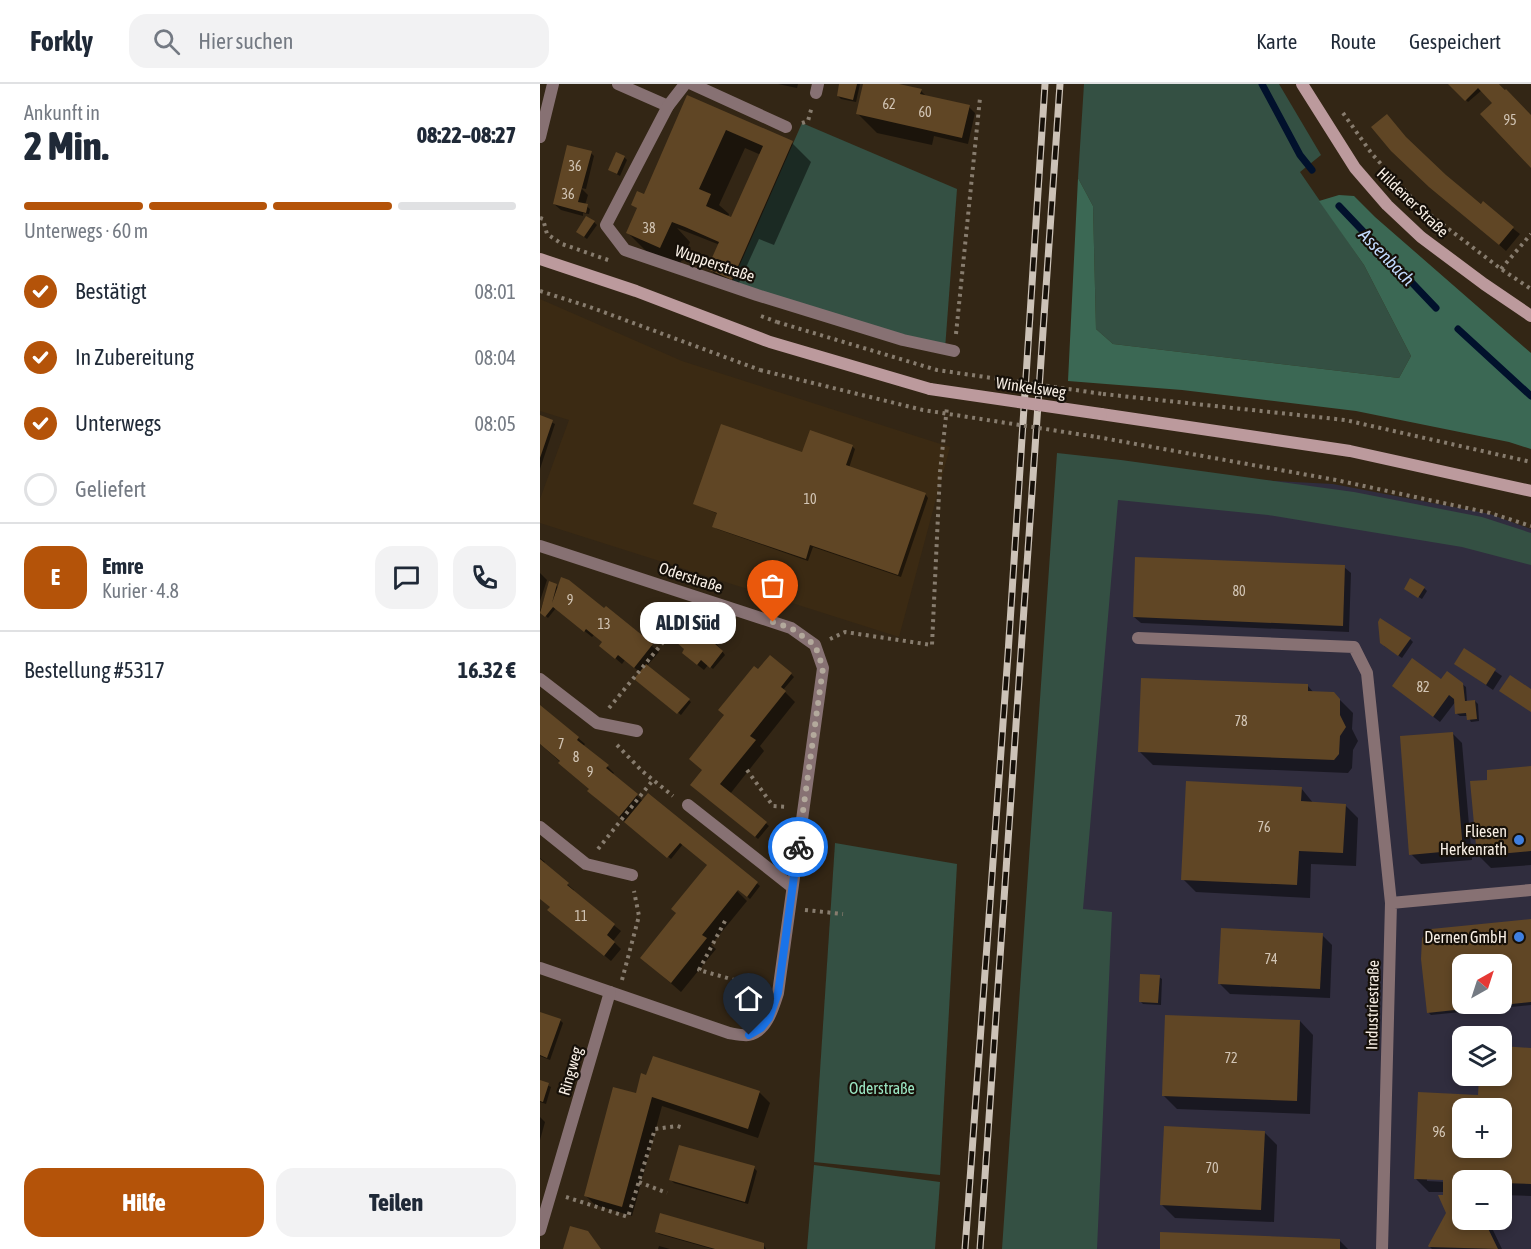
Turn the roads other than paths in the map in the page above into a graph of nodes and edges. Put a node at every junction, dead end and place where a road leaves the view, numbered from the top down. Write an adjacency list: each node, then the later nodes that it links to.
1 (553, 84): 8 (street)
2 (618, 84): 6 (street)
3 (685, 84): 6 (street)
4 (692, 84): 7 (street)
5 (1302, 84): 10 (main road, Hildener Straße)
6 (668, 106): 11 (street, Wupperstraße)
7 (786, 127)
8 (540, 137)
9 (540, 259): 12 (main road, Winkelsweg, bridge)
10 (1531, 316)
11 (954, 351)
12 (1531, 491)
13 (540, 546): 20 (street, Oderstraße)
14 (1138, 638): 22 (street, Industriestraße)
15 (540, 679): 16 (street)
16 (637, 731)
17 (688, 805): 20 (street)
18 (540, 827): 19 (street)
19 (632, 875)
20 (792, 887): 24 (street)
21 (1531, 890): 22 (street)
22 (1391, 903): 26 (street, Industriestraße)
23 (540, 968): 24 (street)
24 (614, 993): 25 (street, Ringweg)
25 (540, 1230)
26 (1382, 1249)

